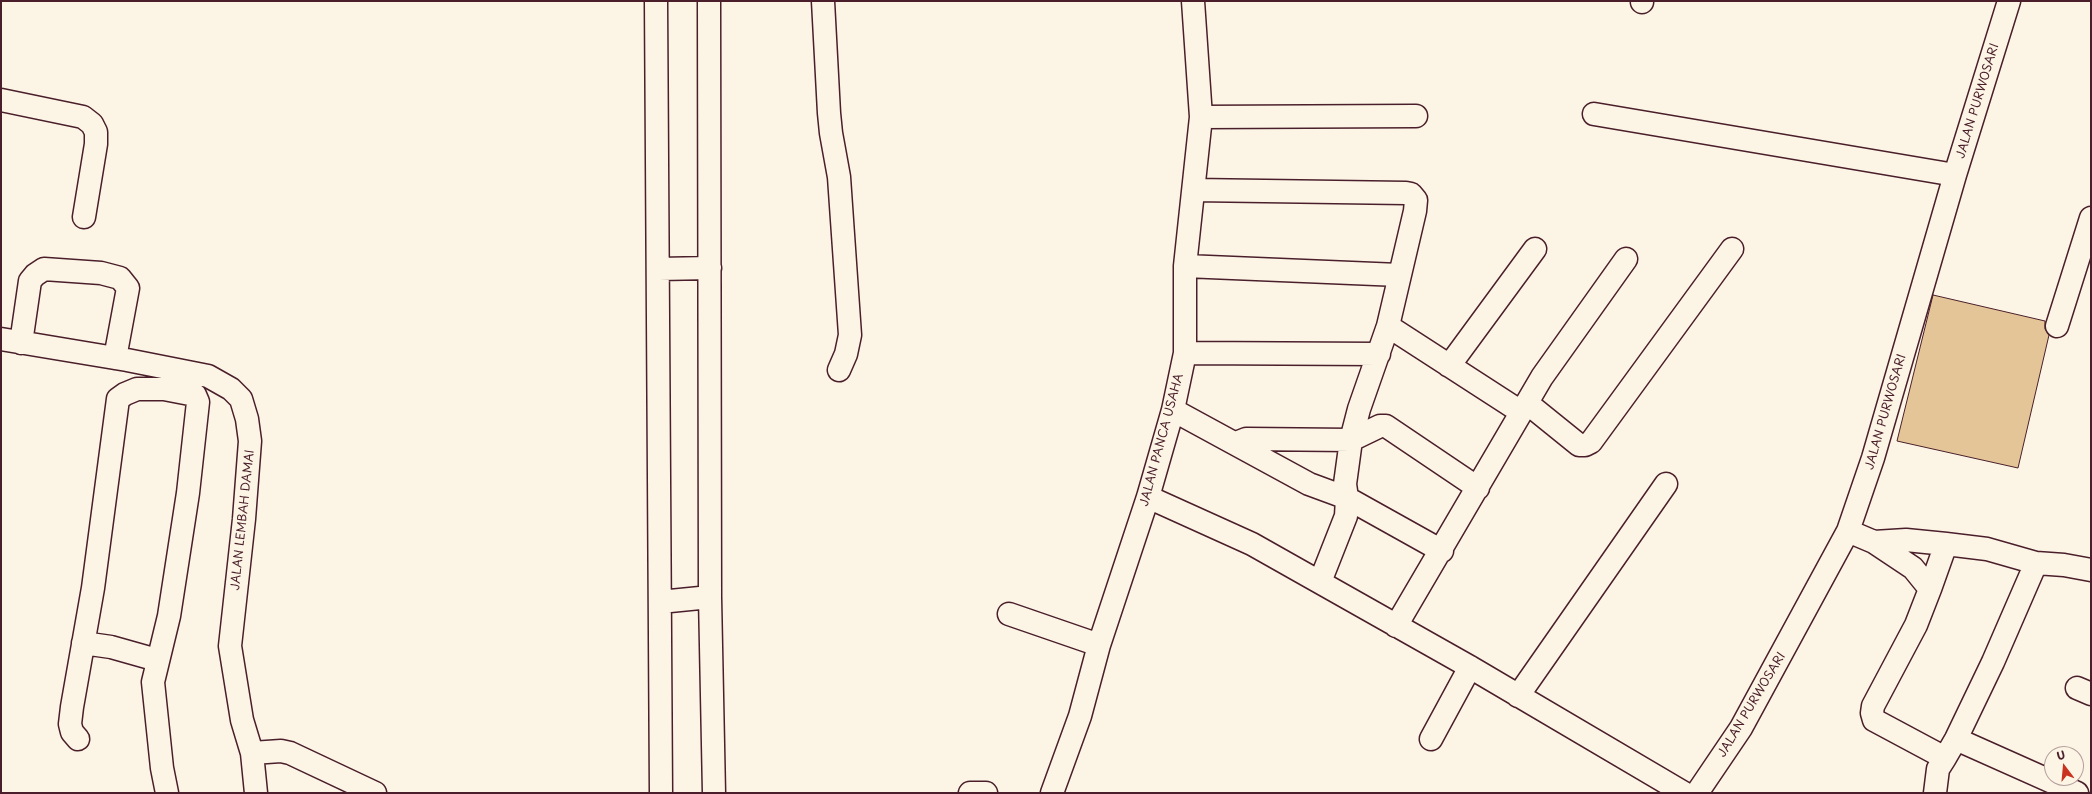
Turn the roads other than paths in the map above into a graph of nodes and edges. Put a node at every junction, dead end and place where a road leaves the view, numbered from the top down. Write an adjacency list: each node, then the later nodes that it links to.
1 (656, 1): 19 (street)
2 (709, 1): 18 (street)
3 (823, 1): 28 (street)
4 (1193, 1): 9 (street, JALAN PANCA USAHA)
5 (2009, 1): 10 (street, JALAN PURWOSARI)
6 (1, 100): 12 (street)
7 (1594, 114): 10 (street)
8 (1416, 116): 9 (street)
9 (1200, 117): 11 (street, JALAN PANCA USAHA)
10 (1954, 175): 39 (street, JALAN PURWOSARI)
11 (1194, 190): 17 (street, JALAN PANCA USAHA); 20 (street)
12 (84, 217)
13 (2091, 218): 22 (street)
14 (1535, 248): 27 (street)
15 (1732, 249): 29 (street)
16 (1626, 259): 29 (street)
17 (1185, 266): 20 (street); 24 (street, JALAN PANCA USAHA)
18 (710, 268): 19 (street); 47 (street)
19 (659, 269): 48 (street)
20 (1399, 275): 21 (street)
21 (1388, 326): 25 (street); 27 (street)
22 (2057, 326)
23 (11, 341): 26 (street, JALAN LEMBAH DAMAI); 26 (street)
24 (1185, 353): 25 (street); 30 (street, JALAN PANCA USAHA)
25 (1379, 354): 32 (street)
26 (115, 358): 59 (street, JALAN LEMBAH DAMAI)
27 (1449, 366): 29 (street)
28 (838, 370)
29 (1524, 408): 36 (street)
30 (1173, 410): 33 (street); 37 (street, JALAN PANCA USAHA)
31 (1291, 438): 32 (street); 33 (street); 34 (street)
32 (1351, 440): 36 (street); 38 (street)
33 (1236, 443): 34 (street)
34 (1280, 468): 38 (street)
35 (1666, 484): 55 (street)
36 (1478, 488): 42 (street)
37 (1148, 497): 45 (street); 52 (street, JALAN PANCA USAHA)
38 (1347, 498): 42 (street); 45 (street)
39 (1848, 531): 40 (street); 70 (street, JALAN PURWOSARI)
40 (1874, 542): 41 (street); 46 (street)
41 (1946, 544): 43 (street); 46 (street)
42 (1442, 551): 50 (street)
43 (2036, 563): 44 (street); 58 (street)
44 (2091, 570)
45 (1320, 582): 50 (street)
46 (1930, 589): 60 (street)
47 (710, 597): 48 (street); 65 (street)
48 (660, 602): 64 (street)
49 (1009, 614): 52 (street)
50 (1396, 626): 54 (street)
51 (83, 643): 53 (street); 53 (street); 56 (street)
52 (1099, 645): 68 (street, JALAN PANCA USAHA)
53 (157, 660): 61 (street)
54 (1470, 667): 55 (street); 57 (street)
55 (1518, 696): 69 (street)
56 (78, 739)
57 (1431, 739)
58 (1956, 739): 60 (street); 72 (street)
59 (252, 753): 62 (street, JALAN LEMBAH DAMAI); 63 (street)
60 (1945, 758): 71 (street)
61 (167, 793)
62 (256, 793)
63 (375, 793)
64 (661, 793)
65 (714, 793)
66 (970, 793): 67 (street)
67 (986, 793)
68 (1052, 793)
69 (1684, 793)
70 (1697, 793)
71 (1936, 793)
72 (2077, 793)

